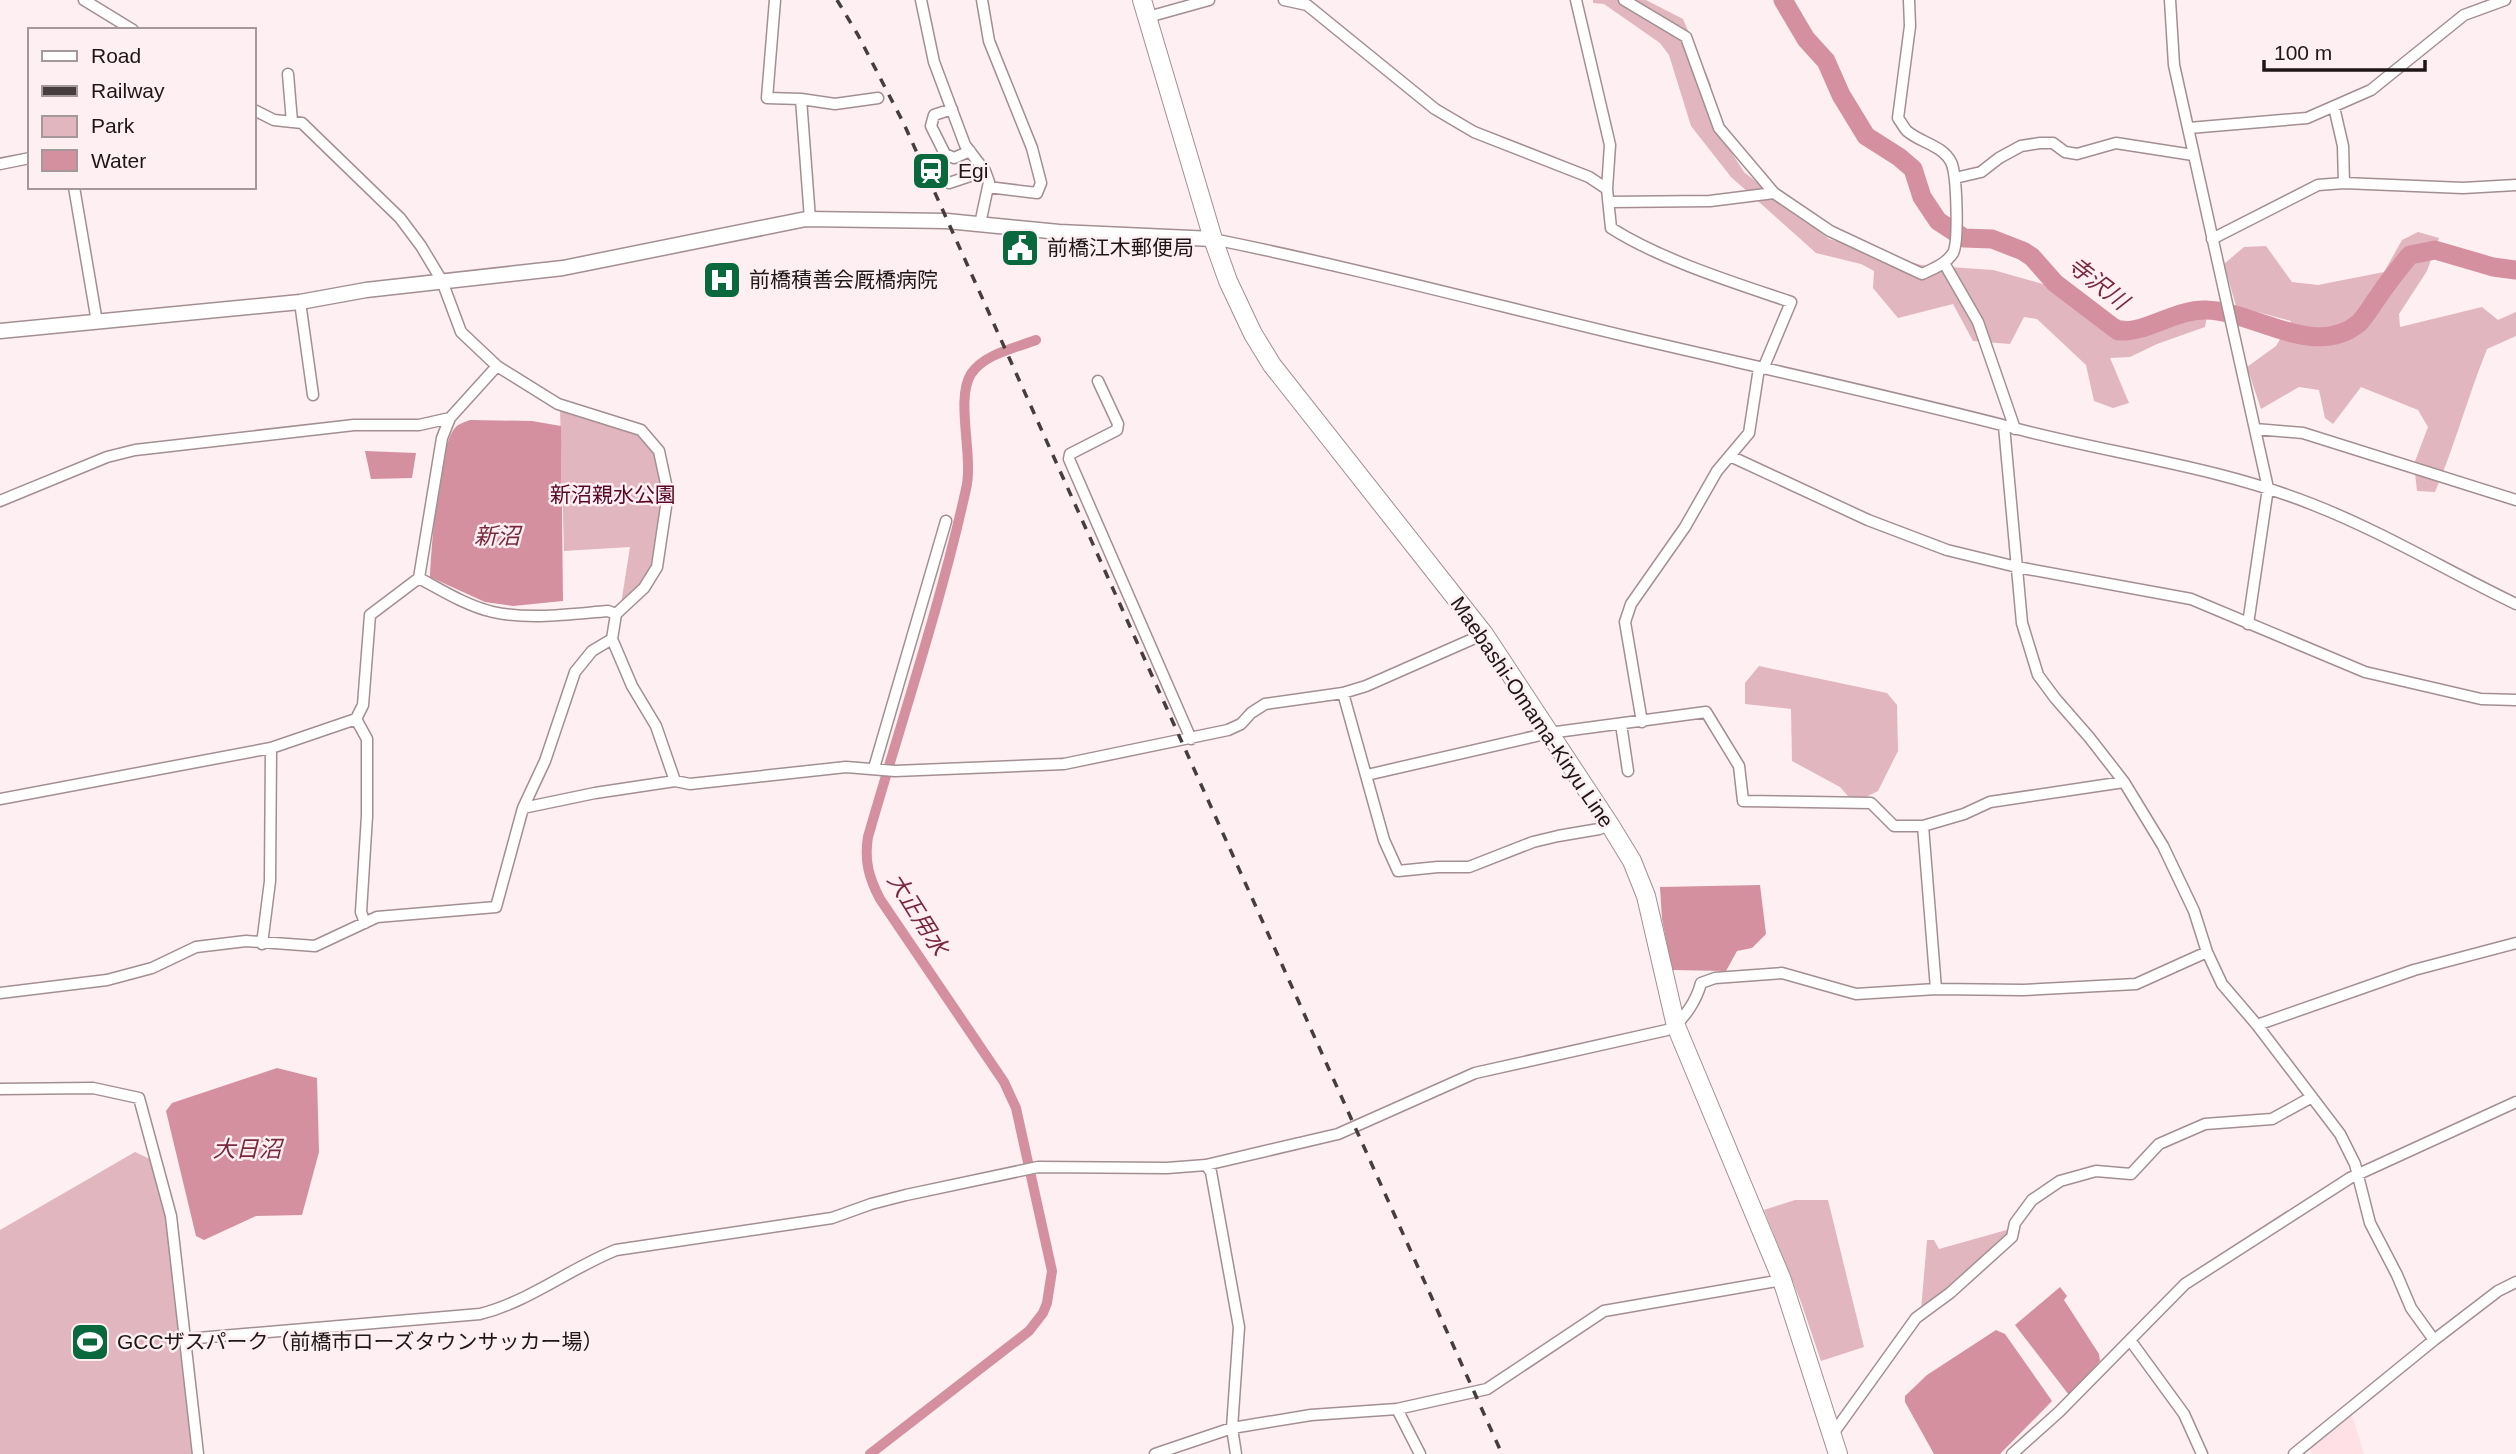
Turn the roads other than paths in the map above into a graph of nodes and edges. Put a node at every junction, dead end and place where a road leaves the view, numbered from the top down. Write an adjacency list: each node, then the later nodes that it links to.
1 (84, 0): 13 (street)
2 (775, 0): 16 (street)
3 (921, 0): 18 (street)
4 (982, 0): 31 (street)
5 (1209, 0): 12 (street)
6 (1284, 0): 33 (street)
7 (1576, 0): 33 (street)
8 (1625, 0): 34 (street)
9 (1909, 0): 27 (street)
10 (2170, 0): 21 (street)
11 (2505, 0): 17 (street)
12 (1146, 10): 38 (main road, Maebashi-Omama-Kiryu Line)
13 (130, 28)
14 (288, 74): 20 (street)
15 (878, 98): 16 (street)
16 (801, 99): 36 (street)
17 (2334, 107): 21 (street); 29 (street)
18 (951, 109): 22 (street); 22 (street)
19 (256, 111): 20 (street)
20 (292, 122): 41 (street)
21 (2189, 128): 23 (street)
22 (970, 151): 26 (street)
23 (2193, 155): 27 (street); 39 (street)
24 (28, 158): 25 (street)
25 (0, 164)
26 (985, 171): 28 (street); 31 (street)
27 (1955, 178): 40 (street)
28 (949, 183)
29 (2344, 183): 30 (street); 39 (street)
30 (2516, 185)
31 (988, 187): 37 (street)
32 (74, 189): 43 (street)
33 (1607, 189): 35 (street)
34 (1774, 193): 35 (street); 40 (street)
35 (1609, 202): 46 (street)
36 (810, 219): 37 (street); 41 (street)
37 (980, 224): 38 (street)
38 (1213, 239): 46 (street); 62 (main road, Maebashi-Omama-Kiryu Line)
39 (2212, 239): 51 (street)
40 (1944, 264): 50 (street)
41 (442, 281): 42 (street); 45 (street)
42 (300, 302): 43 (street); 48 (street)
43 (97, 322): 44 (street)
44 (0, 331)
45 (497, 366): 49 (street); 60 (street)
46 (1761, 368): 50 (street); 52 (street)
47 (1098, 381): 70 (street)
48 (313, 395)
49 (450, 418): 55 (street); 58 (street)
50 (2009, 427): 53 (street); 57 (street)
51 (2255, 429): 53 (street); 54 (street)
52 (1730, 456): 57 (street); 67 (street)
53 (2268, 488): 59 (street); 61 (street)
54 (2516, 500)
55 (0, 501)
56 (946, 521): 72 (street)
57 (2017, 567): 61 (street); 76 (street)
58 (419, 578): 60 (street); 66 (street)
59 (2516, 604)
60 (616, 614): 63 (street)
61 (2248, 624): 65 (street)
62 (1484, 634): 64 (street); 69 (main road, Maebashi-Omama-Kiryu Line)
63 (612, 639): 75 (street); 78 (street)
64 (1343, 693): 70 (street); 74 (street)
65 (2516, 700)
66 (356, 719): 71 (street); 81 (street)
67 (1642, 722): 68 (street); 80 (street)
68 (1621, 724): 69 (street); 73 (street)
69 (1549, 733): 74 (street); 79 (main road, Maebashi-Omama-Kiryu Line)
70 (1191, 739): 72 (street)
71 (271, 748): 77 (street); 83 (street)
72 (876, 768): 75 (street)
73 (1628, 771)
74 (1367, 775): 79 (street)
75 (675, 781): 78 (street)
76 (2124, 782): 80 (street); 84 (street)
77 (0, 799)
78 (523, 808): 81 (street)
79 (1610, 825): 88 (main road, Maebashi-Omama-Kiryu Line)
80 (1923, 826): 85 (street)
81 (365, 923): 83 (street)
82 (2516, 943): 87 (street)
83 (262, 944): 86 (street)
84 (2207, 952): 85 (street); 87 (street)
85 (1936, 989): 88 (street)
86 (0, 993)
87 (2257, 1025): 90 (street)
88 (1676, 1026): 92 (street); 94 (main road, Maebashi-Omama-Kiryu Line)
89 (0, 1089): 96 (street)
90 (2312, 1097): 93 (street); 101 (street)
91 (2516, 1102): 93 (street)
92 (1206, 1165): 96 (street); 100 (street)
93 (2358, 1174): 97 (street); 98 (street)
94 (1782, 1280): 99 (street); 101 (main road, Maebashi-Omama-Kiryu Line)
95 (2516, 1282): 98 (street)
96 (186, 1339): 102 (street)
97 (2130, 1340): 107 (street); 108 (street)
98 (2434, 1340): 109 (street)
99 (1397, 1409): 100 (street); 105 (street)
100 (1231, 1428): 103 (street); 104 (street)
101 (1832, 1435): 106 (main road, Maebashi-Omama-Kiryu Line)
102 (198, 1454)
103 (1155, 1454)
104 (1236, 1454)
105 (1420, 1454)
106 (1838, 1454)
107 (2012, 1454)
108 (2202, 1454)
109 (2294, 1454)

